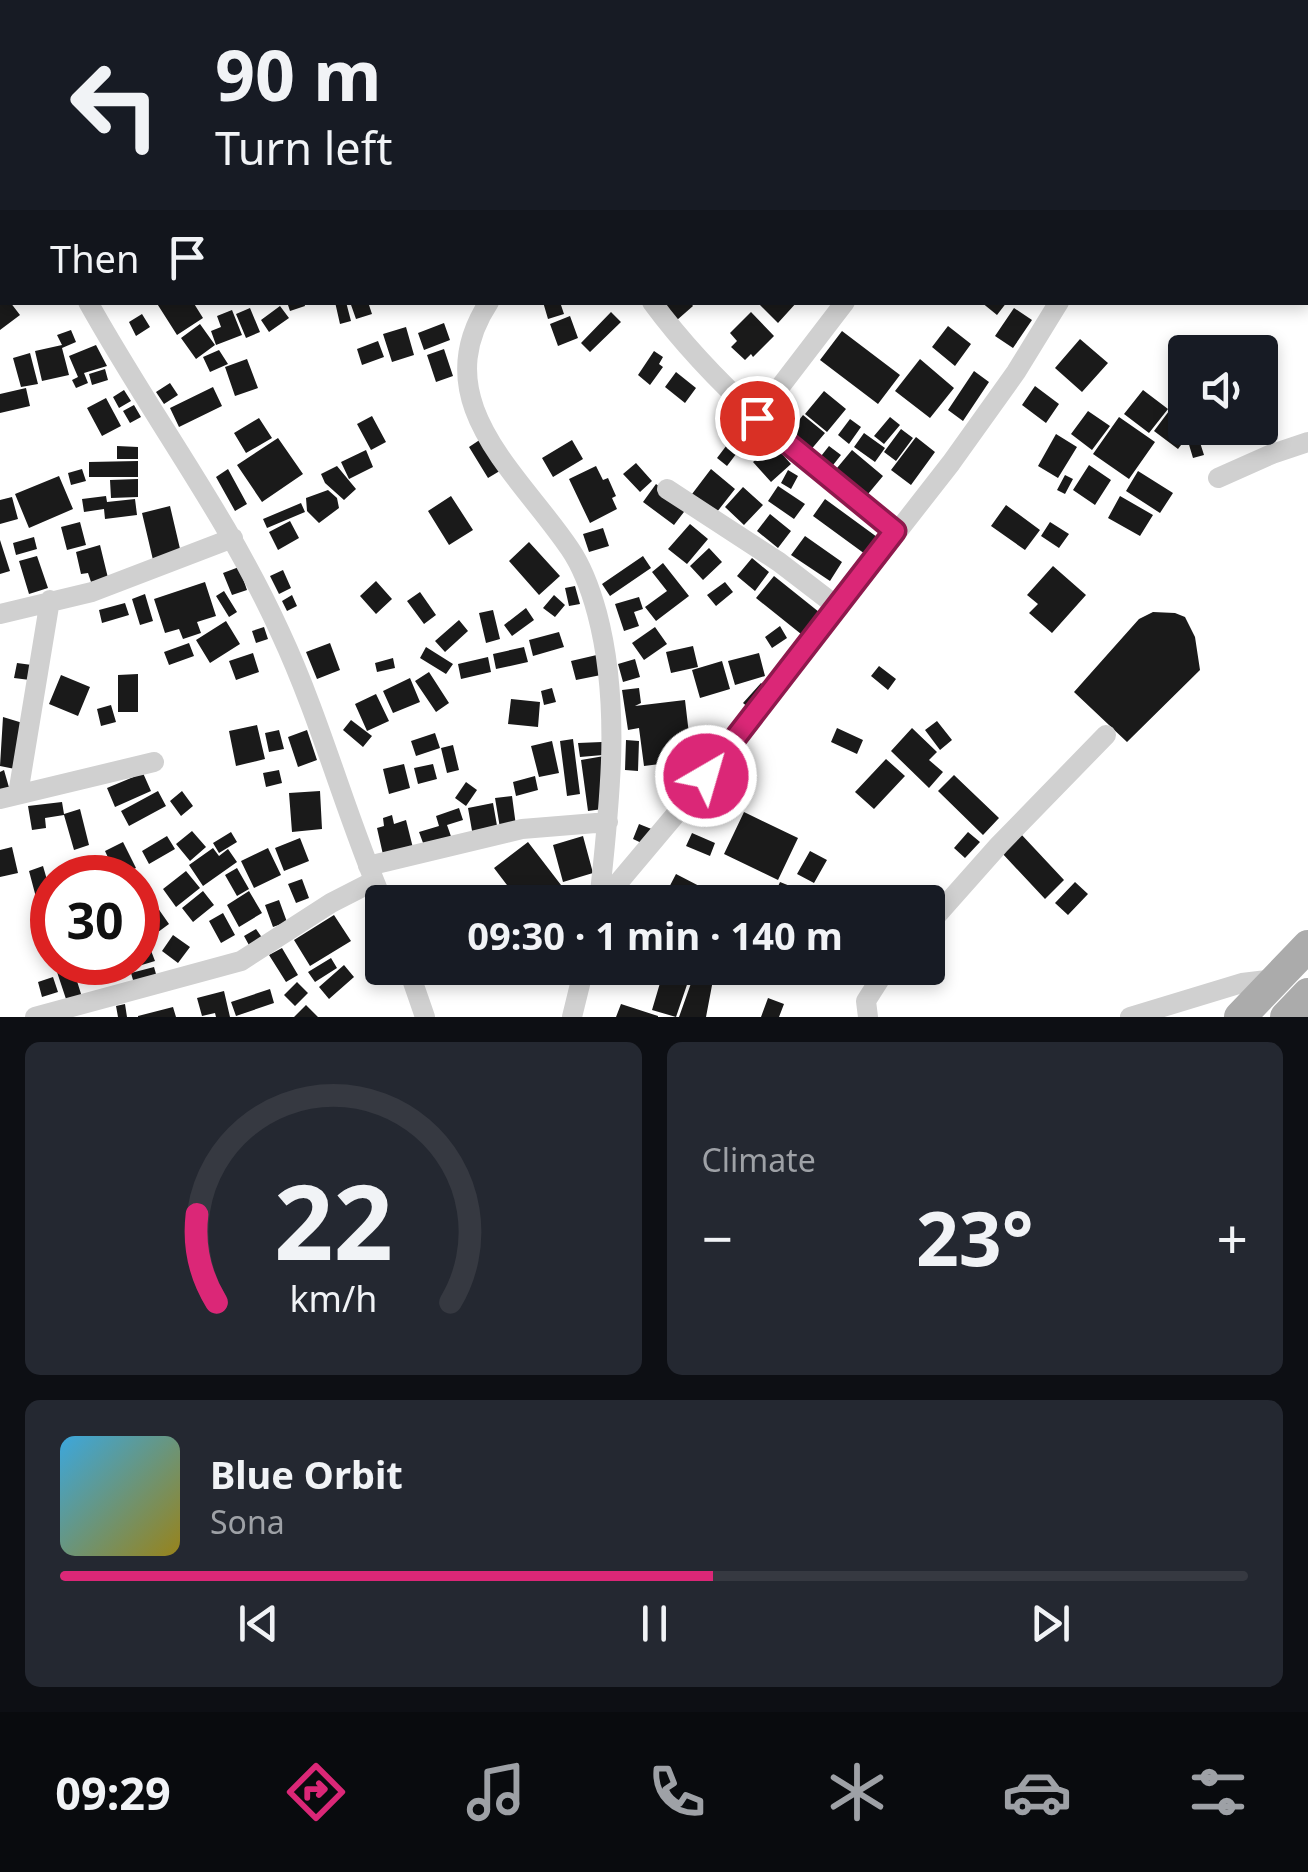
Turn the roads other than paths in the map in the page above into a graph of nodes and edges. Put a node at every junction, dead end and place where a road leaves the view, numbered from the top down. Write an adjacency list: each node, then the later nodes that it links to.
1 (90, 305): 11 (street)
2 (488, 305): 18 (street)
3 (654, 305): 6 (street)
4 (843, 305): 6 (street)
5 (1056, 305): 10 (street)
6 (757, 418): 10 (street)
7 (1308, 442): 8 (street)
8 (1218, 478)
9 (668, 489): 13 (street)
10 (895, 531): 13 (street)
11 (233, 538): 12 (street); 19 (street)
12 (50, 600): 14 (street); 17 (street)
13 (839, 608): 22 (street)
14 (0, 614)
15 (1106, 735): 23 (street)
16 (154, 762): 17 (street)
17 (9, 797)
18 (608, 822): 19 (street); 21 (street)
19 (371, 874): 20 (street); 31 (street)
20 (376, 885)
21 (602, 885)
22 (616, 885)
23 (945, 905)
24 (1308, 946): 25 (main road)
25 (1277, 979): 34 (street); 35 (main road)
26 (411, 985): 30 (street)
27 (580, 985): 32 (street)
28 (874, 985): 33 (street)
29 (1308, 994): 36 (main road)
30 (417, 1012)
31 (34, 1017)
32 (572, 1017)
33 (868, 1017)
34 (1130, 1017)
35 (1240, 1017)
36 (1286, 1017)

